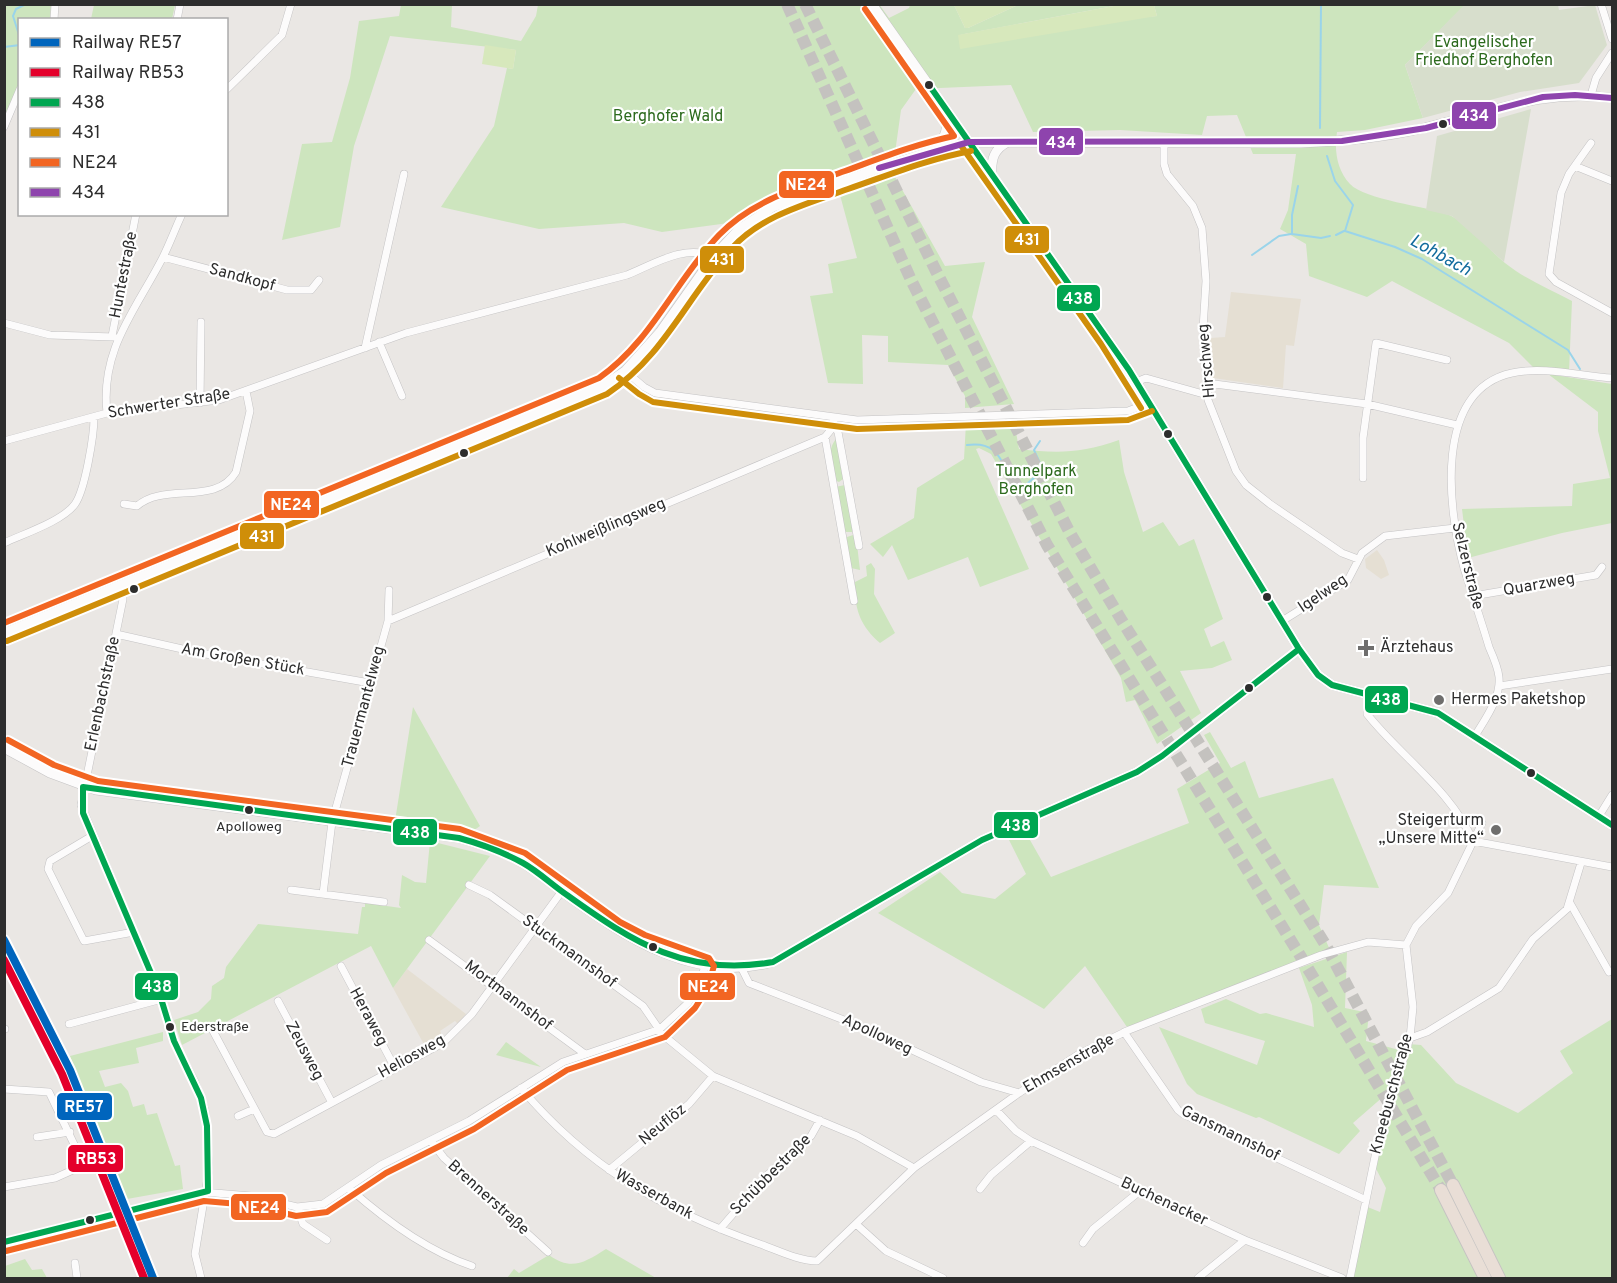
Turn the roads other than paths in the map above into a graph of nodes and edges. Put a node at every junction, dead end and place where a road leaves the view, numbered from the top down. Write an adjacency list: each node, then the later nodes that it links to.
1 (291, 4): 6 (street)
2 (872, 4): 10 (street)
3 (1601, 4): 4 (street)
4 (1612, 39)
5 (1612, 55): 8 (street)
6 (228, 88)
7 (18, 94): 11 (street)
8 (1591, 95): 9 (street); 14 (street)
9 (1612, 98)
10 (944, 108): 13 (street); 16 (street)
11 (4, 127)
12 (1011, 141): 13 (street); 14 (street); 19 (street)
13 (969, 142): 16 (street); 19 (street)
14 (1164, 142): 36 (street, Hirschweg)
15 (1591, 143): 17 (street)
16 (934, 150): 24 (street)
17 (1575, 166): 20 (street); 26 (street)
18 (404, 174): 31 (street)
19 (992, 174): 35 (street)
20 (1612, 181)
21 (136, 216): 29 (street, Huntestraße)
22 (181, 216): 23 (street)
23 (163, 257): 25 (street, Sandkopf); 29 (street)
24 (713, 257): 30 (street, Schwerter Straße); 33 (street)
25 (319, 280)
26 (1612, 312)
27 (201, 322): 40 (street)
28 (4, 323): 29 (street)
29 (114, 337): 43 (street, Huntestraße)
30 (379, 342): 31 (street, Schwerter Straße); 39 (street)
31 (365, 348): 37 (street, Schwerter Straße)
32 (1447, 360): 42 (street)
33 (625, 371): 45 (street); 61 (street)
34 (1612, 378): 46 (street, Selzerstraße)
35 (1136, 382): 38 (street); 41 (street)
36 (1207, 383): 38 (street, Hirschweg); 42 (street)
37 (246, 391): 40 (street, Schwerter Straße); 53 (street)
38 (1207, 395): 59 (street, Hirschweg)
39 (402, 396)
40 (200, 403): 43 (street, Schwerter Straße)
41 (1149, 403): 45 (street); 66 (street)
42 (1367, 404): 46 (street); 50 (street)
43 (107, 413): 44 (street, Schwerter Straße)
44 (93, 417): 49 (street, Schwerter Straße); 57 (street)
45 (833, 417): 47 (street)
46 (1457, 425): 54 (street, Selzerstraße)
47 (834, 426): 48 (street); 51 (street)
48 (825, 437): 52 (street); 65 (street, Kohlweißlingsweg)
49 (4, 441)
50 (1363, 478)
51 (847, 481): 52 (street); 55 (street)
52 (832, 483): 56 (street)
53 (124, 504)
54 (1455, 528): 59 (street, Igelweg); 63 (street, Selzerstraße)
55 (856, 530): 56 (street); 58 (street)
56 (840, 532): 64 (street)
57 (4, 543)
58 (860, 546)
59 (1358, 560): 66 (street, Igelweg)
60 (1602, 567): 63 (street, Quarzweg)
61 (121, 585): 67 (street); 68 (street, Erlenbachstraße)
62 (389, 590): 65 (street, Trauermantelweg)
63 (1473, 596): 72 (street, Selzerstraße)
64 (854, 601)
65 (388, 621): 71 (street, Trauermantelweg)
66 (1282, 621): 69 (street)
67 (4, 633)
68 (116, 634): 71 (street, Am Großen Stück); 76 (street, Erlenbachstraße)
69 (1299, 649): 73 (street); 98 (street)
70 (1612, 669): 72 (street)
71 (370, 683): 79 (street, Trauermantelweg)
72 (1498, 686): 74 (street)
73 (1367, 695): 74 (street); 83 (street)
74 (1475, 736): 78 (street)
75 (4, 748): 76 (street)
76 (83, 787): 79 (street); 82 (street, Erlenbachstraße)
77 (1612, 795): 78 (street)
78 (1599, 816): 81 (street)
79 (332, 822): 88 (street); 89 (street, Trauermantelweg)
80 (1482, 824): 83 (street)
81 (1612, 825)
82 (92, 836): 93 (street, Erlenbachstraße); 93 (street)
83 (1473, 841): 84 (street); 95 (street)
84 (1581, 863): 85 (street); 91 (street)
85 (1612, 867)
86 (469, 885): 92 (street, Stuckmannshof)
87 (291, 890): 89 (street)
88 (562, 891): 92 (street, Heliosweg); 97 (street)
89 (323, 894): 90 (street)
90 (384, 902)
91 (1570, 903): 99 (street); 107 (street)
92 (536, 927): 100 (street, Heliosweg); 105 (street, Stuckmannshof)
93 (134, 932): 101 (street, Erlenbachstraße)
94 (429, 940): 100 (street, Mortmannshof)
95 (1406, 945): 106 (street, Ehmsenstraße); 107 (street, Kneebuschstraße)
96 (340, 966): 109 (street, Heraweg)
97 (705, 966): 98 (street); 105 (street)
98 (742, 969): 113 (street, Apolloweg)
99 (1609, 972)
100 (494, 985): 108 (street, Mortmannshof); 109 (street, Heliosweg)
101 (162, 999): 103 (street); 128 (street, Erlenbachstraße)
102 (278, 1001): 114 (street, Zeusweg)
103 (69, 1024)
104 (212, 1029): 115 (street, Heliosweg)
105 (660, 1029): 108 (street); 110 (street, Stuckmannshof)
106 (1125, 1032): 113 (street, Ehmsenstraße); 130 (street, Gansmannshof)
107 (1410, 1038): 130 (street, Kneebuschstraße)
108 (585, 1054): 111 (street)
109 (395, 1068): 114 (street, Heliosweg)
110 (713, 1076): 118 (street, Stuckmannshof); 124 (street, Neuflöz)
111 (521, 1088): 121 (street); 124 (street, Wasserbank)
112 (4, 1089): 119 (street)
113 (1018, 1093): 116 (street, Ehmsenstraße)
114 (331, 1101): 115 (street, Heliosweg)
115 (254, 1109): 117 (street)
116 (996, 1110): 122 (street, Buchenacker); 123 (street, Ehmsenstraße)
117 (238, 1116)
118 (820, 1120): 123 (street, Stuckmannshof); 133 (street, Schübbestraße)
119 (70, 1132): 120 (street); 125 (street)
120 (37, 1137)
121 (431, 1141): 126 (street); 138 (street, Brennerstraße)
122 (1031, 1141): 127 (street); 129 (street, Buchenacker)
123 (914, 1168): 132 (street, Ehmsenstraße)
124 (609, 1170): 133 (street, Wasserbank)
125 (4, 1187)
126 (350, 1188): 131 (street); 141 (street)
127 (980, 1189)
128 (208, 1191): 131 (street); 136 (street); 143 (street, Erlenbachstraße)
129 (1140, 1191): 135 (street, Buchenacker); 137 (street)
130 (1366, 1200): 147 (street, Kneebuschstraße)
131 (297, 1207): 134 (street)
132 (856, 1224): 139 (street, Ehmsenstraße); 144 (street)
133 (720, 1229): 139 (street, Wasserbank)
134 (327, 1240)
135 (1245, 1240): 145 (street); 146 (street, Buchenacker)
136 (4, 1242)
137 (1083, 1243)
138 (548, 1252)
139 (813, 1262)
140 (75, 1263): 142 (street)
141 (472, 1266)
142 (77, 1278)
143 (201, 1278)
144 (943, 1278)
145 (1198, 1278)
146 (1340, 1278)
147 (1350, 1278)
148 (1485, 1278): 149 (highway)
149 (1499, 1278)

